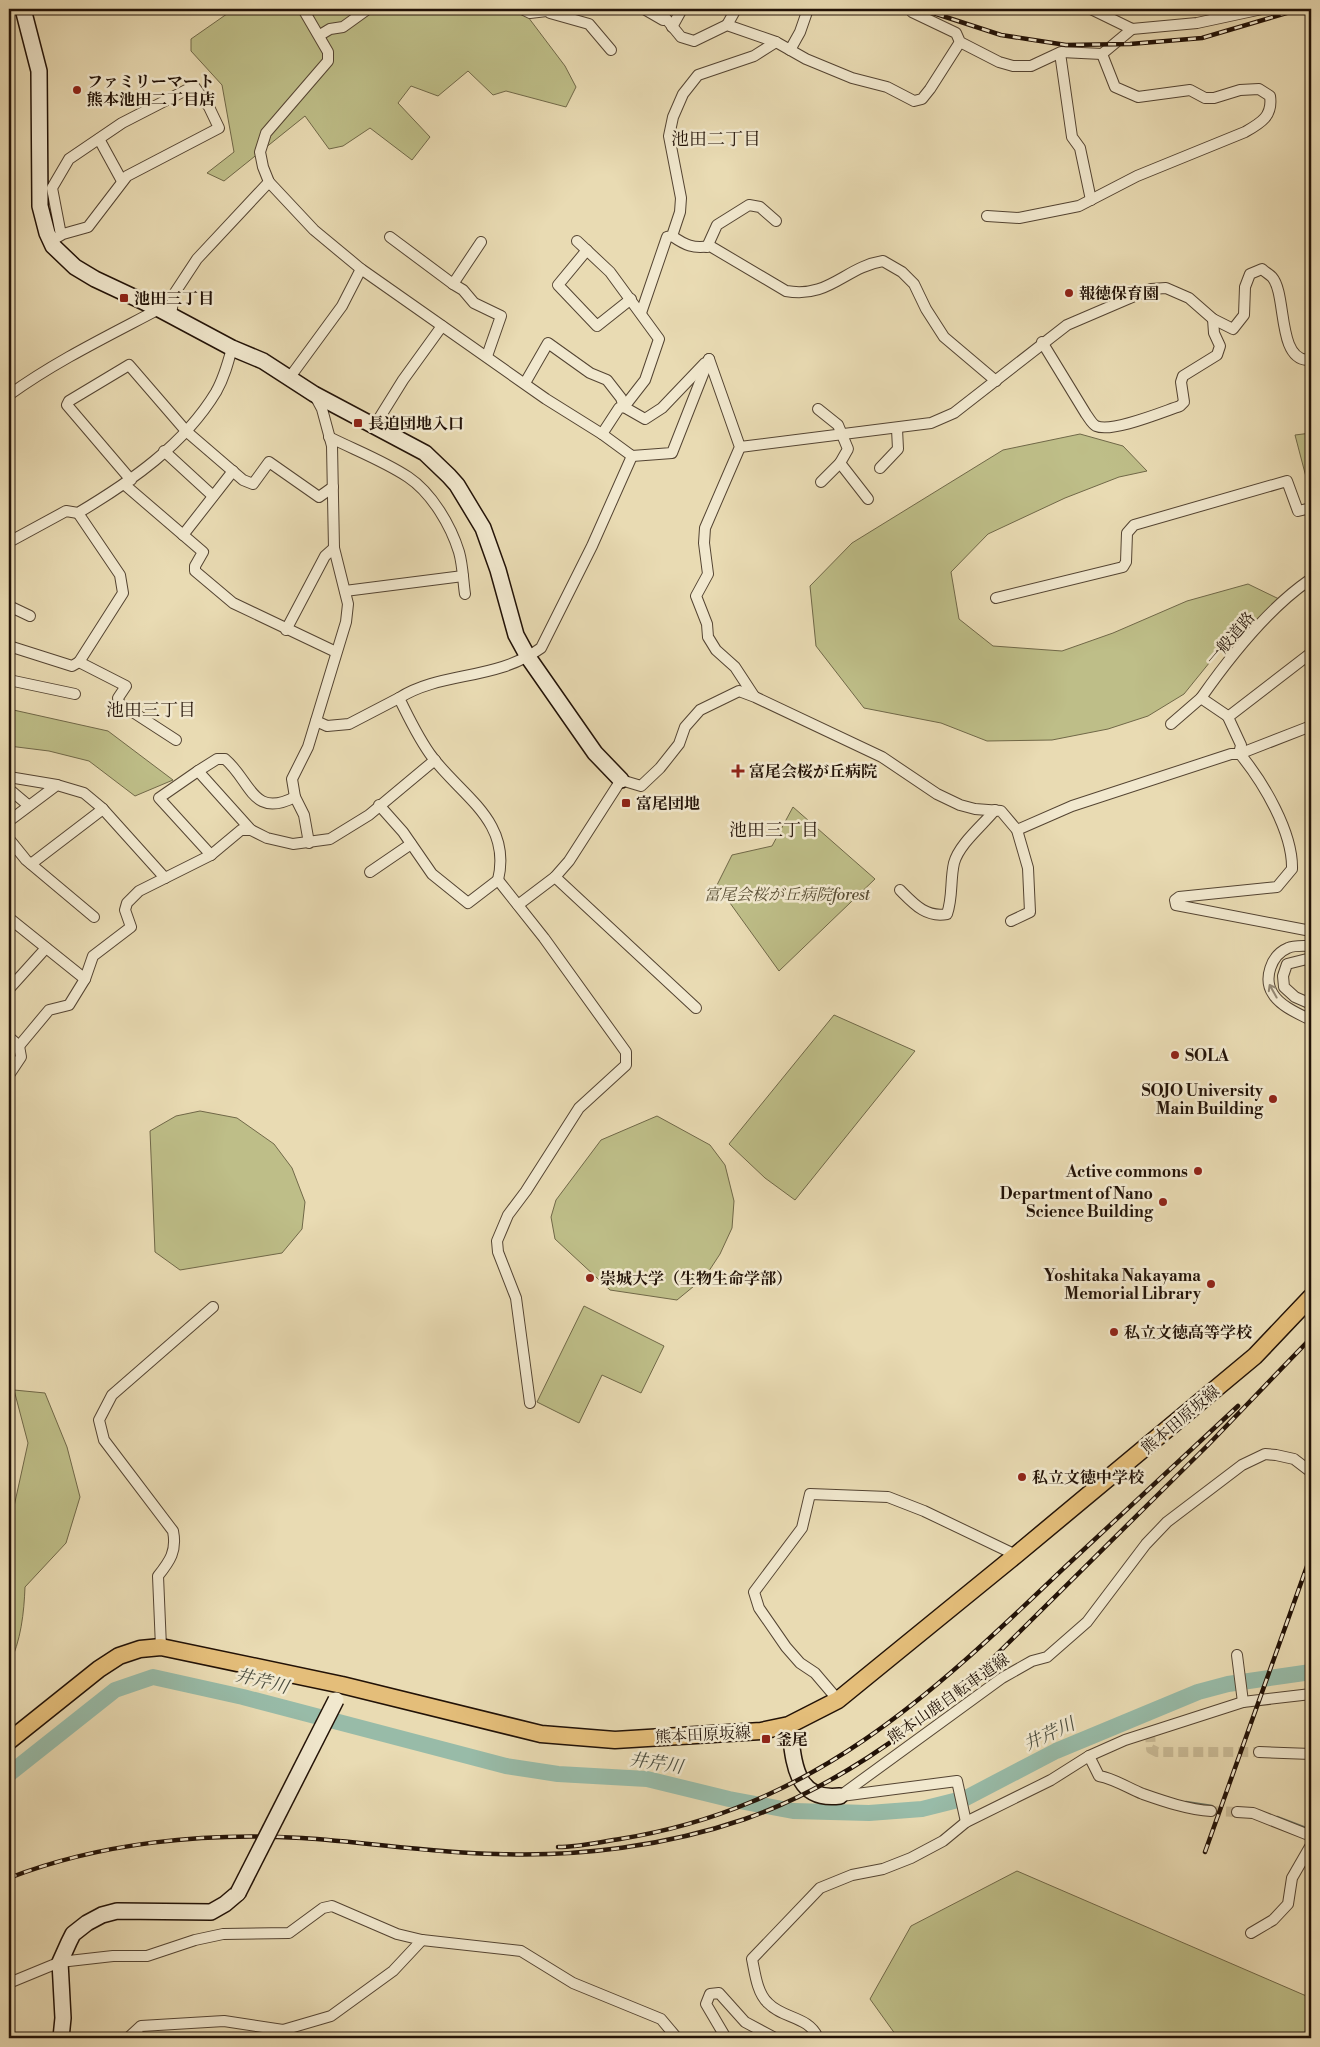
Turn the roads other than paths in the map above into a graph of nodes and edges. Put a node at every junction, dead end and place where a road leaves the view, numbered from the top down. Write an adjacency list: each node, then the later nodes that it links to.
1 (23, 9): 32 (street)
2 (303, 9): 17 (street)
3 (368, 9): 17 (street)
4 (522, 9): 13 (street)
5 (644, 9): 15 (street)
6 (658, 9): 15 (street)
7 (682, 9): 15 (street)
8 (736, 9): 14 (street)
9 (808, 9): 21 (street)
10 (913, 9): 19 (street)
11 (1091, 9): 16 (street)
12 (1262, 9): 16 (street)
13 (554, 11): 20 (street)
14 (727, 25): 15 (street); 18 (street)
15 (672, 27)
16 (1132, 29): 23 (street)
17 (320, 35): 26 (street)
18 (776, 42): 21 (street); 30 (street)
19 (960, 42): 21 (street); 22 (street)
20 (611, 50)
21 (790, 50)
22 (1060, 53): 23 (street); 27 (street)
23 (1102, 54): 27 (street)
24 (99, 139): 25 (street); 25 (street); 32 (street)
25 (122, 181): 32 (street)
26 (269, 182): 37 (street); 40 (street)
27 (1091, 200): 28 (street)
28 (987, 216)
29 (776, 221): 35 (street)
30 (672, 236): 35 (street); 41 (street)
31 (390, 237): 38 (street)
32 (56, 238): 40 (street)
33 (577, 241): 36 (street)
34 (481, 242): 38 (street)
35 (706, 247): 50 (street)
36 (587, 250): 39 (street); 39 (street)
37 (361, 269): 43 (street); 49 (street)
38 (453, 284): 46 (street)
39 (631, 299): 41 (street)
40 (165, 312): 45 (street); 53 (street)
41 (641, 312): 54 (street)
42 (1213, 319): 44 (street); 44 (street); 47 (street)
43 (442, 326): 46 (street); 56 (street)
44 (1042, 342): 50 (street)
45 (232, 348): 49 (street); 58 (street)
46 (487, 356): 51 (street)
47 (1311, 356)
48 (709, 359): 54 (street); 62 (street); 64 (street)
49 (290, 377): 52 (street)
50 (996, 381): 57 (street)
51 (525, 383): 54 (street); 59 (street)
52 (314, 394): 56 (street); 61 (street)
53 (9, 395)
54 (624, 407): 59 (street)
55 (818, 409): 60 (street)
56 (374, 425): 89 (street)
57 (897, 429): 60 (street); 66 (street)
58 (186, 430): 63 (street); 67 (street); 68 (street)
59 (602, 434): 64 (street)
60 (842, 436): 62 (street); 65 (street)
61 (329, 437): 70 (street); 78 (street)
62 (740, 447): 93 (street)
63 (164, 451): 68 (street); 71 (street)
64 (632, 456): 89 (street)
65 (840, 463): 69 (street); 72 (street)
66 (880, 468)
67 (233, 471): 70 (street); 71 (street)
68 (128, 482): 74 (street); 75 (street)
69 (821, 482)
70 (333, 487): 77 (street)
71 (214, 496): 75 (street)
72 (868, 499)
73 (1311, 508): 82 (street)
74 (78, 513): 76 (street); 90 (street)
75 (183, 535): 85 (street)
76 (9, 542)
77 (334, 548): 80 (street); 85 (street)
78 (463, 576): 80 (street); 81 (street)
79 (1311, 582): 95 (street, 一般道路)
80 (345, 591): 87 (street)
81 (465, 594)
82 (996, 598)
83 (9, 606): 84 (street)
84 (30, 616)
85 (286, 630): 87 (street)
86 (9, 646): 90 (street)
87 (336, 652): 97 (street)
88 (1311, 653): 96 (street)
89 (528, 657): 94 (street); 105 (street)
90 (79, 662): 100 (street)
91 (9, 680): 92 (street)
92 (75, 694)
93 (755, 697): 105 (street); 112 (street)
94 (399, 698): 97 (street); 102 (street)
95 (1201, 698): 96 (street); 98 (street, 一般道路)
96 (1228, 717): 101 (street)
97 (316, 721): 108 (street)
98 (1171, 724)
99 (1311, 726): 101 (street)
100 (176, 740)
101 (1239, 754): 115 (street); 130 (street)
102 (435, 760): 110 (street); 124 (street)
103 (198, 771): 108 (street); 114 (street); 119 (street)
104 (9, 777): 106 (street)
105 (621, 780): 122 (street)
106 (57, 785): 109 (street); 111 (street)
107 (9, 789): 109 (street)
108 (295, 797): 117 (street)
109 (28, 805): 113 (street)
110 (379, 805): 117 (street); 118 (street)
111 (103, 809): 120 (street); 123 (street)
112 (995, 810): 115 (street); 125 (street)
113 (9, 821)
114 (251, 830): 117 (street); 119 (street)
115 (1017, 830): 129 (street)
116 (9, 839): 120 (street)
117 (309, 843)
118 (411, 844): 121 (street); 124 (street)
119 (210, 855): 123 (street)
120 (30, 864): 128 (street)
121 (370, 872)
122 (555, 877): 126 (street); 137 (street)
123 (165, 878): 134 (street)
124 (498, 880): 126 (street)
125 (900, 890)
126 (518, 905): 144 (street)
127 (9, 918): 132 (street)
128 (94, 918)
129 (1012, 921)
130 (1311, 931)
131 (1311, 946): 138 (street, one-way to 131)
132 (46, 948): 134 (street); 135 (street)
133 (1311, 958): 136 (street)
134 (85, 979): 140 (street)
135 (9, 989)
136 (1311, 1004)
137 (696, 1008)
138 (1311, 1020)
139 (9, 1038): 140 (street)
140 (19, 1046): 141 (street)
141 (9, 1076)
142 (1311, 1297): 146 (main road, 熊本田原坂線)
143 (213, 1307): 147 (street)
144 (530, 1403)
145 (1311, 1472): 158 (street, 熊本山鹿自転車道線)
146 (1016, 1555): 151 (main road, 熊本田原坂線); 151 (street)
147 (161, 1647): 149 (main road, 熊本田原坂線); 154 (main road, 熊本田原坂線)
148 (1237, 1655): 152 (street)
149 (339, 1692): 153 (main road, 熊本田原坂線); 166 (street, bridge)
150 (1311, 1694): 152 (street)
151 (838, 1700): 153 (main road, 熊本田原坂線)
152 (1243, 1702): 157 (street)
153 (789, 1725): 158 (street)
154 (9, 1741)
155 (1259, 1752): 156 (street)
156 (1311, 1754)
157 (1090, 1756): 159 (street); 161 (street)
158 (840, 1796): 161 (street)
159 (1211, 1811)
160 (1237, 1812): 162 (street)
161 (966, 1822): 173 (street)
162 (1311, 1834)
163 (1311, 1844): 164 (street)
164 (1251, 1933)
165 (422, 1940): 166 (street); 169 (street); 170 (street)
166 (60, 1962): 167 (street); 168 (street)
167 (9, 1983)
168 (61, 2038)
169 (128, 2038)
170 (677, 2038)
171 (726, 2038): 172 (street)
172 (775, 2038)
173 (818, 2038)

